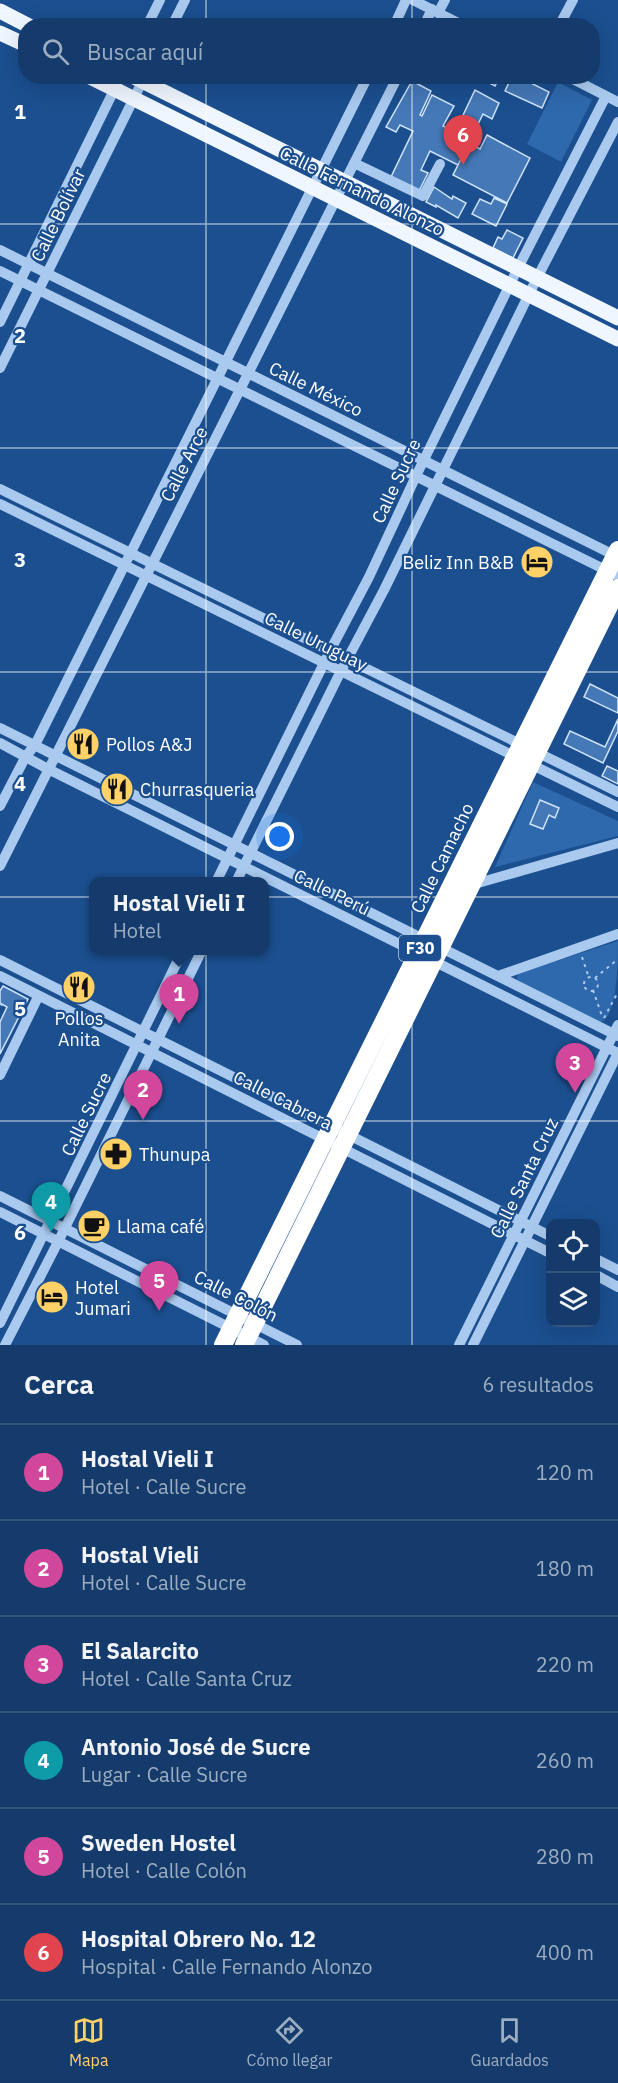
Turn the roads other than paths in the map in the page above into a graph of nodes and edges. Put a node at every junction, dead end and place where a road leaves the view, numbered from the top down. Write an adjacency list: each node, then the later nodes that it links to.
1 (160, 0): 9 (street)
2 (185, 0): 10 (street)
3 (406, 0): 11 (street)
4 (413, 0): 8 (street)
5 (445, 0): 8 (street)
6 (573, 0): 14 (street)
7 (0, 11): 15 (main road)
8 (435, 11): 12 (street); 13 (street)
9 (151, 18)
10 (176, 18)
11 (398, 18)
12 (430, 18)
13 (449, 18)
14 (563, 18)
15 (18, 20)
16 (0, 33): 17 (main road)
17 (18, 41)
18 (117, 84): 36 (street, Calle Bolívar)
19 (118, 84): 26 (main road, Calle Fernando Alonzo)
20 (138, 84): 26 (street, Calle Bolívar)
21 (152, 84): 31 (main road, Calle Fernando Alonzo)
22 (364, 84): 31 (street, Calle Arce)
23 (394, 84): 29 (street, Calle Arce)
24 (583, 84): 25 (street)
25 (606, 96): 27 (street); 37 (street, Calle Sucre)
26 (134, 99): 33 (main road, Calle Fernando Alonzo); 39 (street, Calle Bolívar)
27 (618, 102)
28 (618, 122): 40 (street, Calle Sucre)
29 (354, 163): 30 (street); 32 (street, Calle Arce)
30 (440, 164)
31 (321, 171): 32 (main road, Calle Fernando Alonzo); 33 (street, Calle Arce)
32 (345, 182): 34 (street, Calle Arce); 37 (main road, Calle Fernando Alonzo)
33 (313, 188): 34 (main road, Calle Fernando Alonzo); 48 (street, Calle Arce)
34 (336, 199): 42 (main road, Calle Fernando Alonzo); 50 (street, Calle Arce)
35 (0, 250): 36 (street, Calle México)
36 (28, 264): 39 (street, Calle México); 41 (street, Calle Bolívar)
37 (518, 268): 40 (main road, Calle Fernando Alonzo); 42 (street, Calle Sucre)
38 (0, 271): 41 (street, Calle México)
39 (47, 273): 43 (street, Calle Bolívar); 48 (street, Calle México)
40 (537, 278): 44 (street, Calle Sucre); 45 (main road, Calle Fernando Alonzo)
41 (20, 281): 43 (street, Calle México); 46 (street, Calle Bolívar)
42 (510, 286): 44 (main road, Calle Fernando Alonzo); 53 (street, Calle Sucre)
43 (39, 290): 49 (street, Calle Bolívar); 51 (street, Calle México)
44 (529, 295): 47 (main road, Calle Fernando Alonzo); 54 (street, Calle Sucre)
45 (618, 318)
46 (0, 322)
47 (618, 339)
48 (226, 362): 50 (street, Calle México); 51 (street, Calle Arce)
49 (0, 368)
50 (248, 373): 52 (street, Calle Arce); 53 (street, Calle México)
51 (218, 379): 52 (street, Calle México); 59 (street, Calle Arce)
52 (240, 390): 55 (street, Calle México); 61 (street, Calle Arce)
53 (423, 460): 54 (street, Calle México); 55 (street, Calle Sucre)
54 (442, 469): 56 (street, Calle Sucre); 60 (street, Calle México)
55 (416, 476): 56 (street, Calle México); 65 (street, Calle Sucre)
56 (434, 485): 60 (street, Calle México); 66 (street, Calle Sucre)
57 (0, 489): 59 (street, Calle Uruguay)
58 (0, 504): 62 (street, Calle Uruguay)
59 (130, 553): 61 (street, Calle Uruguay); 62 (street, Calle Arce)
60 (615, 562): 72 (highway, Calle Camacho / F30)
61 (152, 564): 63 (street, Calle Arce); 65 (street, Calle Uruguay)
62 (124, 565): 63 (street, Calle Uruguay); 71 (street, Calle Arce)
63 (146, 575): 67 (street, Calle Uruguay); 74 (street, Calle Arce)
64 (618, 588): 72 (highway, Calle Camacho / F30)
65 (330, 651): 66 (street, Calle Uruguay); 67 (street, Calle Sucre)
66 (347, 659): 68 (street, Calle Sucre); 72 (street, Calle Uruguay)
67 (324, 663): 68 (street, Calle Uruguay); 80 (street, Calle Sucre)
68 (341, 671): 72 (street, Calle Uruguay); 81 (street, Calle Sucre)
69 (0, 728): 71 (street, Calle Perú)
70 (0, 743): 73 (street, Calle Perú)
71 (34, 745): 73 (street, Calle Arce); 74 (street, Calle Perú)
72 (526, 754): 76 (street, Calle Uruguay); 78 (street, Calle Uruguay); 89 (highway, Calle Camacho / F30); 91 (highway, Calle Camacho / F30)
73 (26, 756): 75 (street, Calle Perú); 77 (street, Calle Arce)
74 (55, 756): 75 (street, Calle Arce); 80 (street, Calle Perú)
75 (48, 769): 82 (street, Calle Perú); 83 (street, Calle Arce)
76 (618, 792)
77 (0, 806)
78 (618, 807)
79 (618, 843): 89 (street)
80 (234, 845): 81 (street, Calle Perú); 82 (street, Calle Sucre)
81 (250, 853): 84 (street, Calle Sucre); 91 (street, Calle Perú)
82 (227, 858): 84 (street, Calle Perú); 85 (street, Calle Sucre)
83 (0, 867)
84 (243, 867): 86 (street, Calle Sucre); 87 (street, Calle Perú)
85 (218, 877)
86 (238, 877)
87 (265, 877)
88 (269, 879): 91 (street, Calle Perú)
89 (471, 885): 91 (highway, Calle Camacho / F30)
90 (618, 934): 96 (street)
91 (429, 951): 96 (street, Calle Perú); 102 (street, Calle Perú); 106 (highway, Calle Camacho / F30)
92 (181, 955): 98 (street, Calle Sucre)
93 (200, 955): 100 (street, Calle Sucre)
94 (0, 960): 98 (street, Calle Cabrera)
95 (0, 976): 97 (street, Calle Cabrera)
96 (498, 976): 99 (street, Calle Perú)
97 (38, 996): 101 (street, Calle Cabrera); 105 (street)
98 (144, 1032): 100 (street, Calle Cabrera); 101 (street, Calle Sucre)
99 (617, 1032): 102 (street, Calle Santa Cruz)
100 (159, 1040): 103 (street, Calle Sucre); 106 (street, Calle Cabrera)
101 (137, 1045): 103 (street, Calle Cabrera); 109 (street, Calle Sucre)
102 (607, 1047): 104 (street, Calle Perú); 110 (street, Calle Santa Cruz)
103 (152, 1053): 106 (street, Calle Cabrera); 112 (street, Calle Sucre)
104 (618, 1053): 111 (street, Calle Santa Cruz)
105 (0, 1076)
106 (337, 1137): 110 (street, Calle Cabrera); 113 (street, Calle Cabrera); 124 (highway, Calle Camacho / F30)
107 (0, 1196): 109 (street, Calle Colón)
108 (0, 1212): 115 (street, Calle Colón)
109 (51, 1221): 112 (street, Calle Colón); 115 (street, Calle Sucre)
110 (521, 1221): 111 (street, Calle Cabrera); 113 (street, Calle Santa Cruz)
111 (532, 1227): 114 (street, Calle Cabrera); 116 (street, Calle Santa Cruz)
112 (65, 1228): 117 (street, Calle Sucre); 124 (street, Calle Colón)
113 (514, 1234): 116 (street, Calle Cabrera); 127 (street, Calle Santa Cruz)
114 (546, 1234)
115 (45, 1235): 117 (street, Calle Colón); 123 (street, Calle Sucre)
116 (525, 1240): 118 (street, Calle Cabrera); 128 (street, Calle Santa Cruz)
117 (58, 1242): 124 (street, Calle Colón); 125 (street, Calle Sucre)
118 (546, 1251)
119 (600, 1261): 120 (street)
120 (618, 1270)
121 (600, 1277): 122 (street)
122 (618, 1287)
123 (0, 1323)
124 (243, 1334): 126 (street, Calle Colón)
125 (5, 1345)
126 (297, 1345)
127 (459, 1345)
128 (473, 1345)

